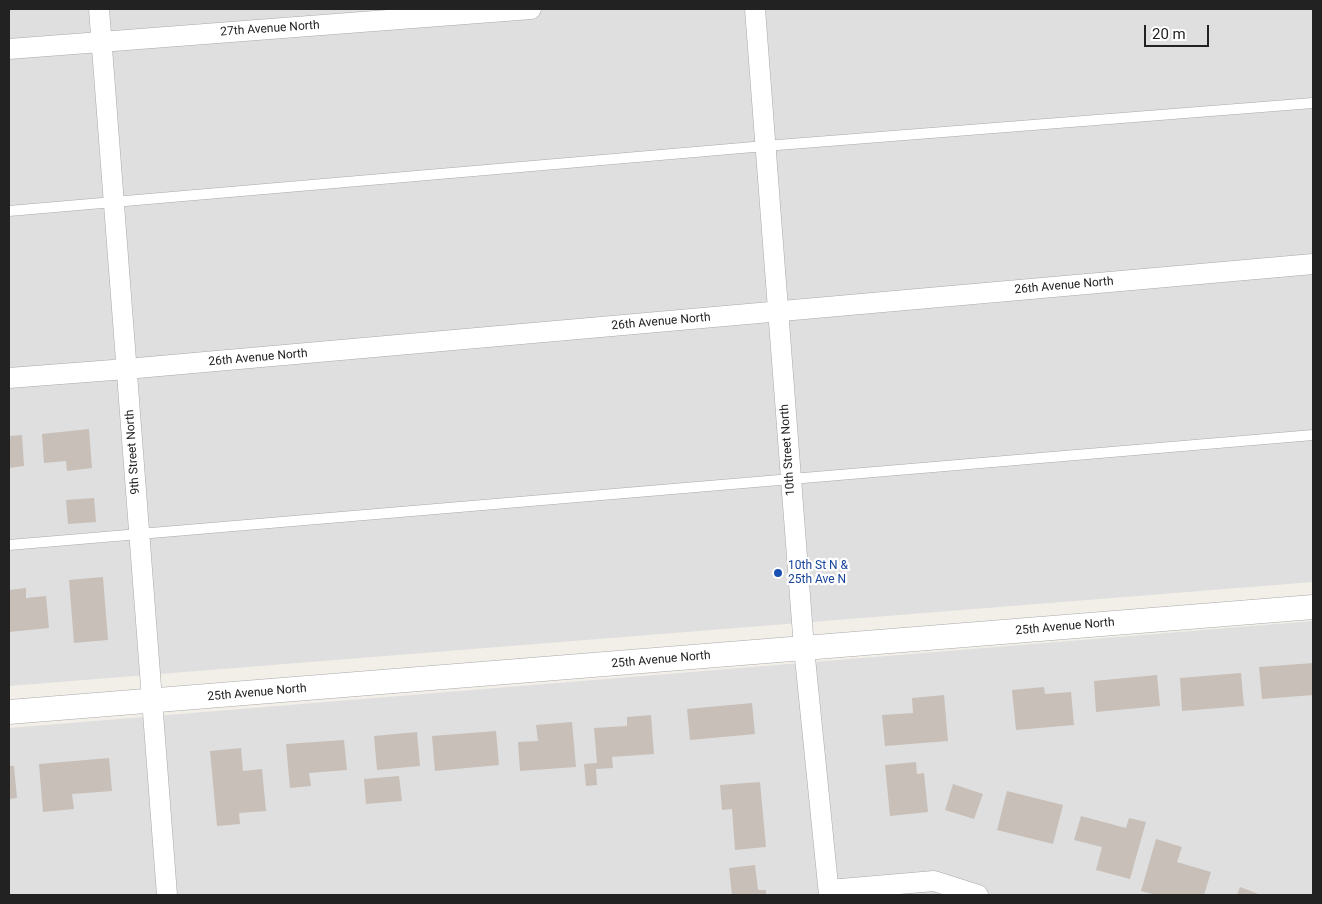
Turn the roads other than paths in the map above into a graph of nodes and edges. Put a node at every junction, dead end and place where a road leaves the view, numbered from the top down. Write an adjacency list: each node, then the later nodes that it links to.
1 (99, 9): 4 (street, 9th Street North)
2 (531, 9): 4 (street, 27th Avenue North)
3 (755, 9): 7 (street, 10th Street North)
4 (101, 42): 5 (street, 27th Avenue North); 8 (street, 9th Street North)
5 (9, 49)
6 (1313, 103): 7 (lane)
7 (765, 146): 8 (lane); 11 (street, 10th Street North)
8 (114, 202): 9 (lane); 12 (street, 9th Street North)
9 (9, 211)
10 (1313, 264): 11 (street, 26th Avenue North)
11 (778, 312): 12 (street, 26th Avenue North); 15 (street, 10th Street North)
12 (126, 369): 13 (street, 26th Avenue North); 16 (street, 9th Street North)
13 (9, 378)
14 (1313, 435): 15 (lane)
15 (791, 479): 16 (lane); 19 (street, 10th Street North)
16 (139, 534): 17 (lane); 20 (street, 9th Street North)
17 (9, 545)
18 (1313, 607): 19 (street, 25th Avenue North)
19 (804, 648): 20 (street, 25th Avenue North); 22 (street, 10th Street North)
20 (152, 701): 21 (street, 25th Avenue North); 23 (street, 9th Street North)
21 (9, 712)
22 (829, 892): 24 (street)
23 (167, 895)
24 (978, 895)

